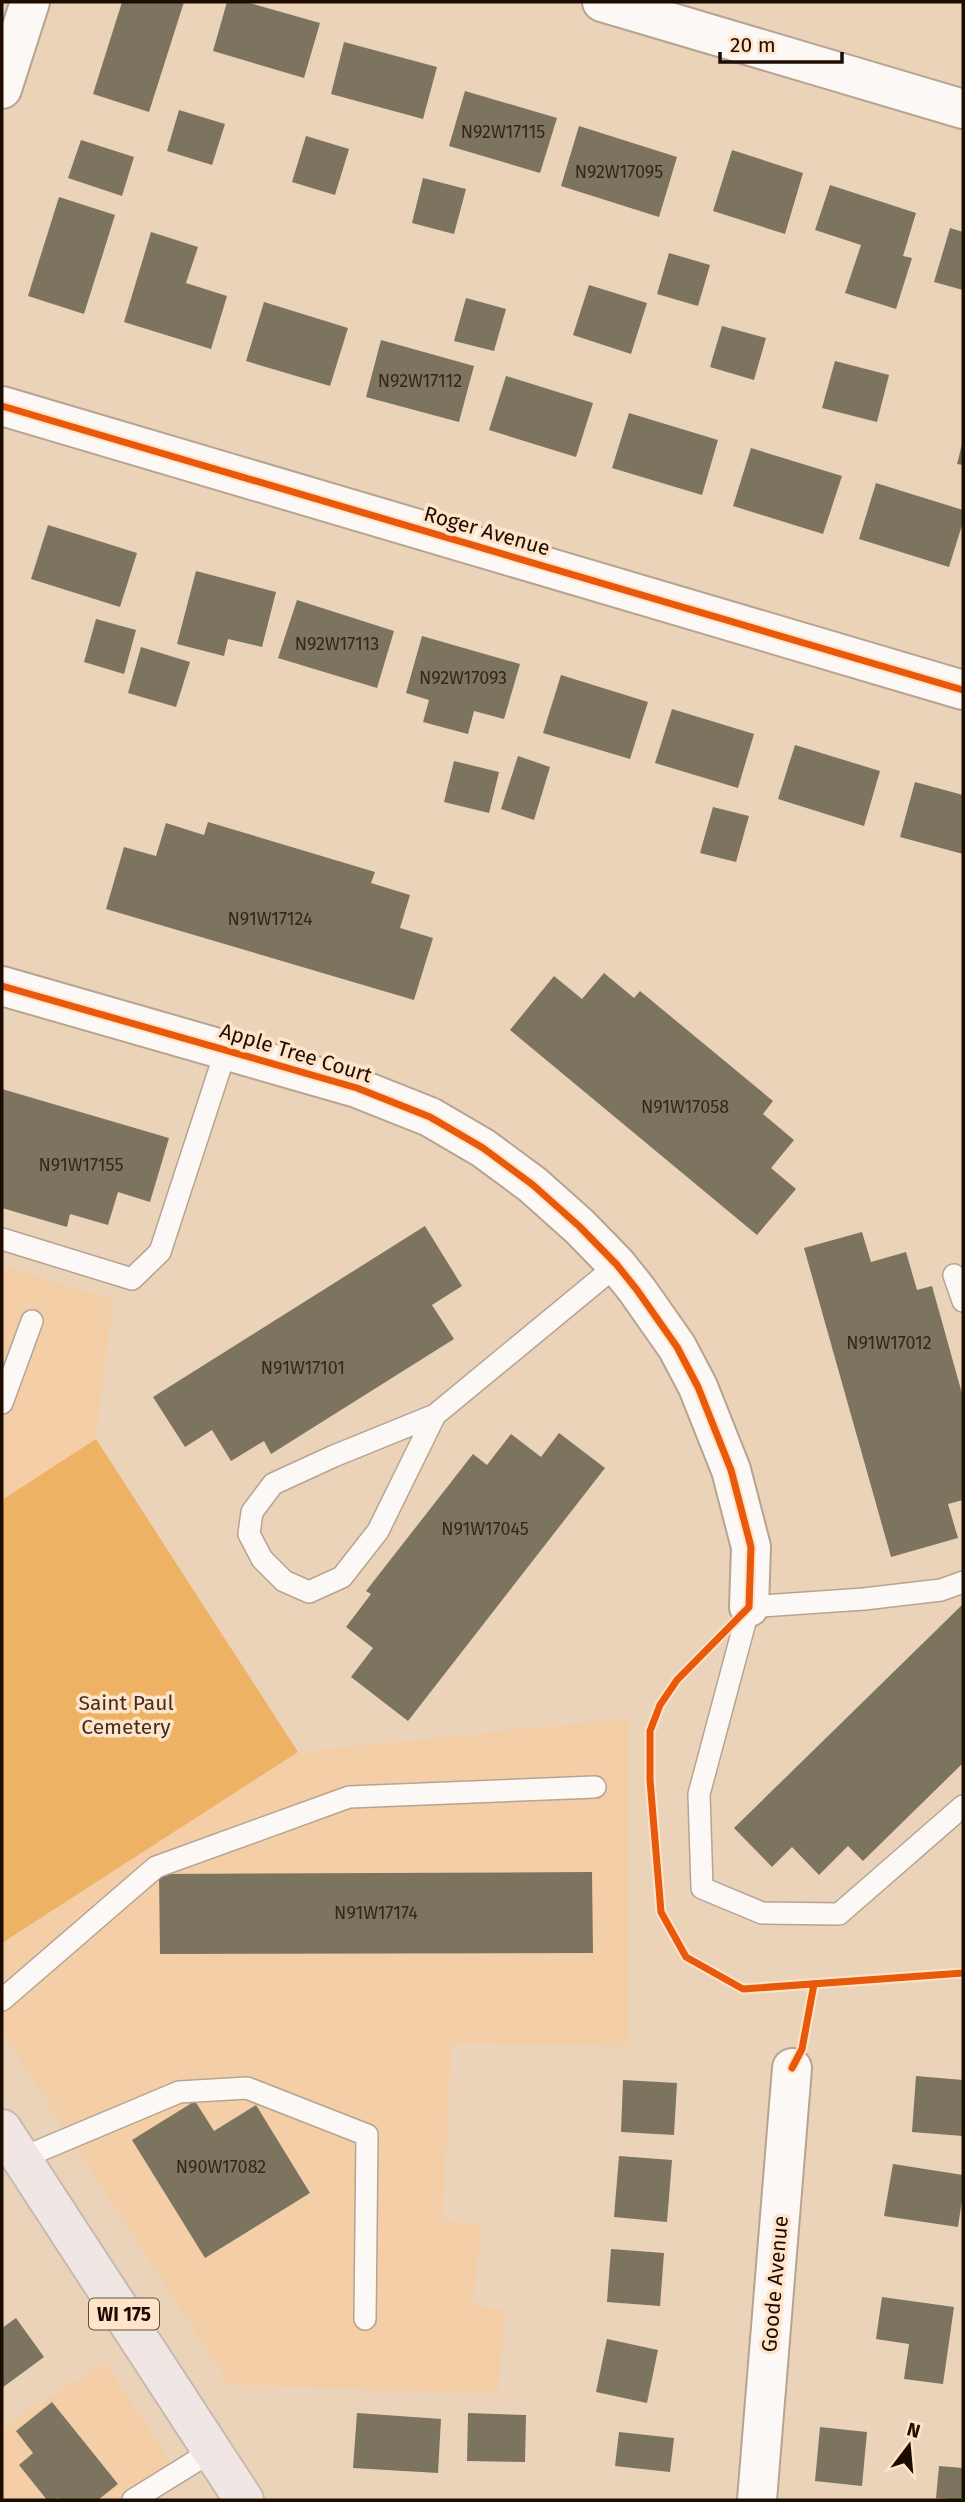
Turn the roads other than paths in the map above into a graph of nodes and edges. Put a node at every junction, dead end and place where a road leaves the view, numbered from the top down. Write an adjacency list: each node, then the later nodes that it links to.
1 (30, 2): 3 (street)
2 (623, 5): 4 (street)
3 (2, 89)
4 (963, 108)
5 (2, 406): 6 (street, Roger Avenue)
6 (963, 690)
7 (2, 986): 8 (street, Apple Tree Court)
8 (226, 1051): 9 (lane); 10 (street, Apple Tree Court)
9 (2, 1239)
10 (617, 1265): 15 (lane); 17 (street, Apple Tree Court)
11 (954, 1275): 12 (lane)
12 (963, 1301)
13 (32, 1321): 14 (lane)
14 (2, 1403)
15 (435, 1415): 15 (lane)
16 (963, 1582): 17 (lane)
17 (748, 1607): 19 (lane)
18 (595, 1787): 20 (lane)
19 (963, 1806)
20 (2, 2000)
21 (792, 2068): 27 (street, Goode Avenue)
22 (12, 2143): 23 (lane); 24 (main road, WI 175)
23 (365, 2319)
24 (212, 2451): 25 (lane); 26 (main road, WI 175)
25 (133, 2500)
26 (244, 2500)
27 (757, 2500)

